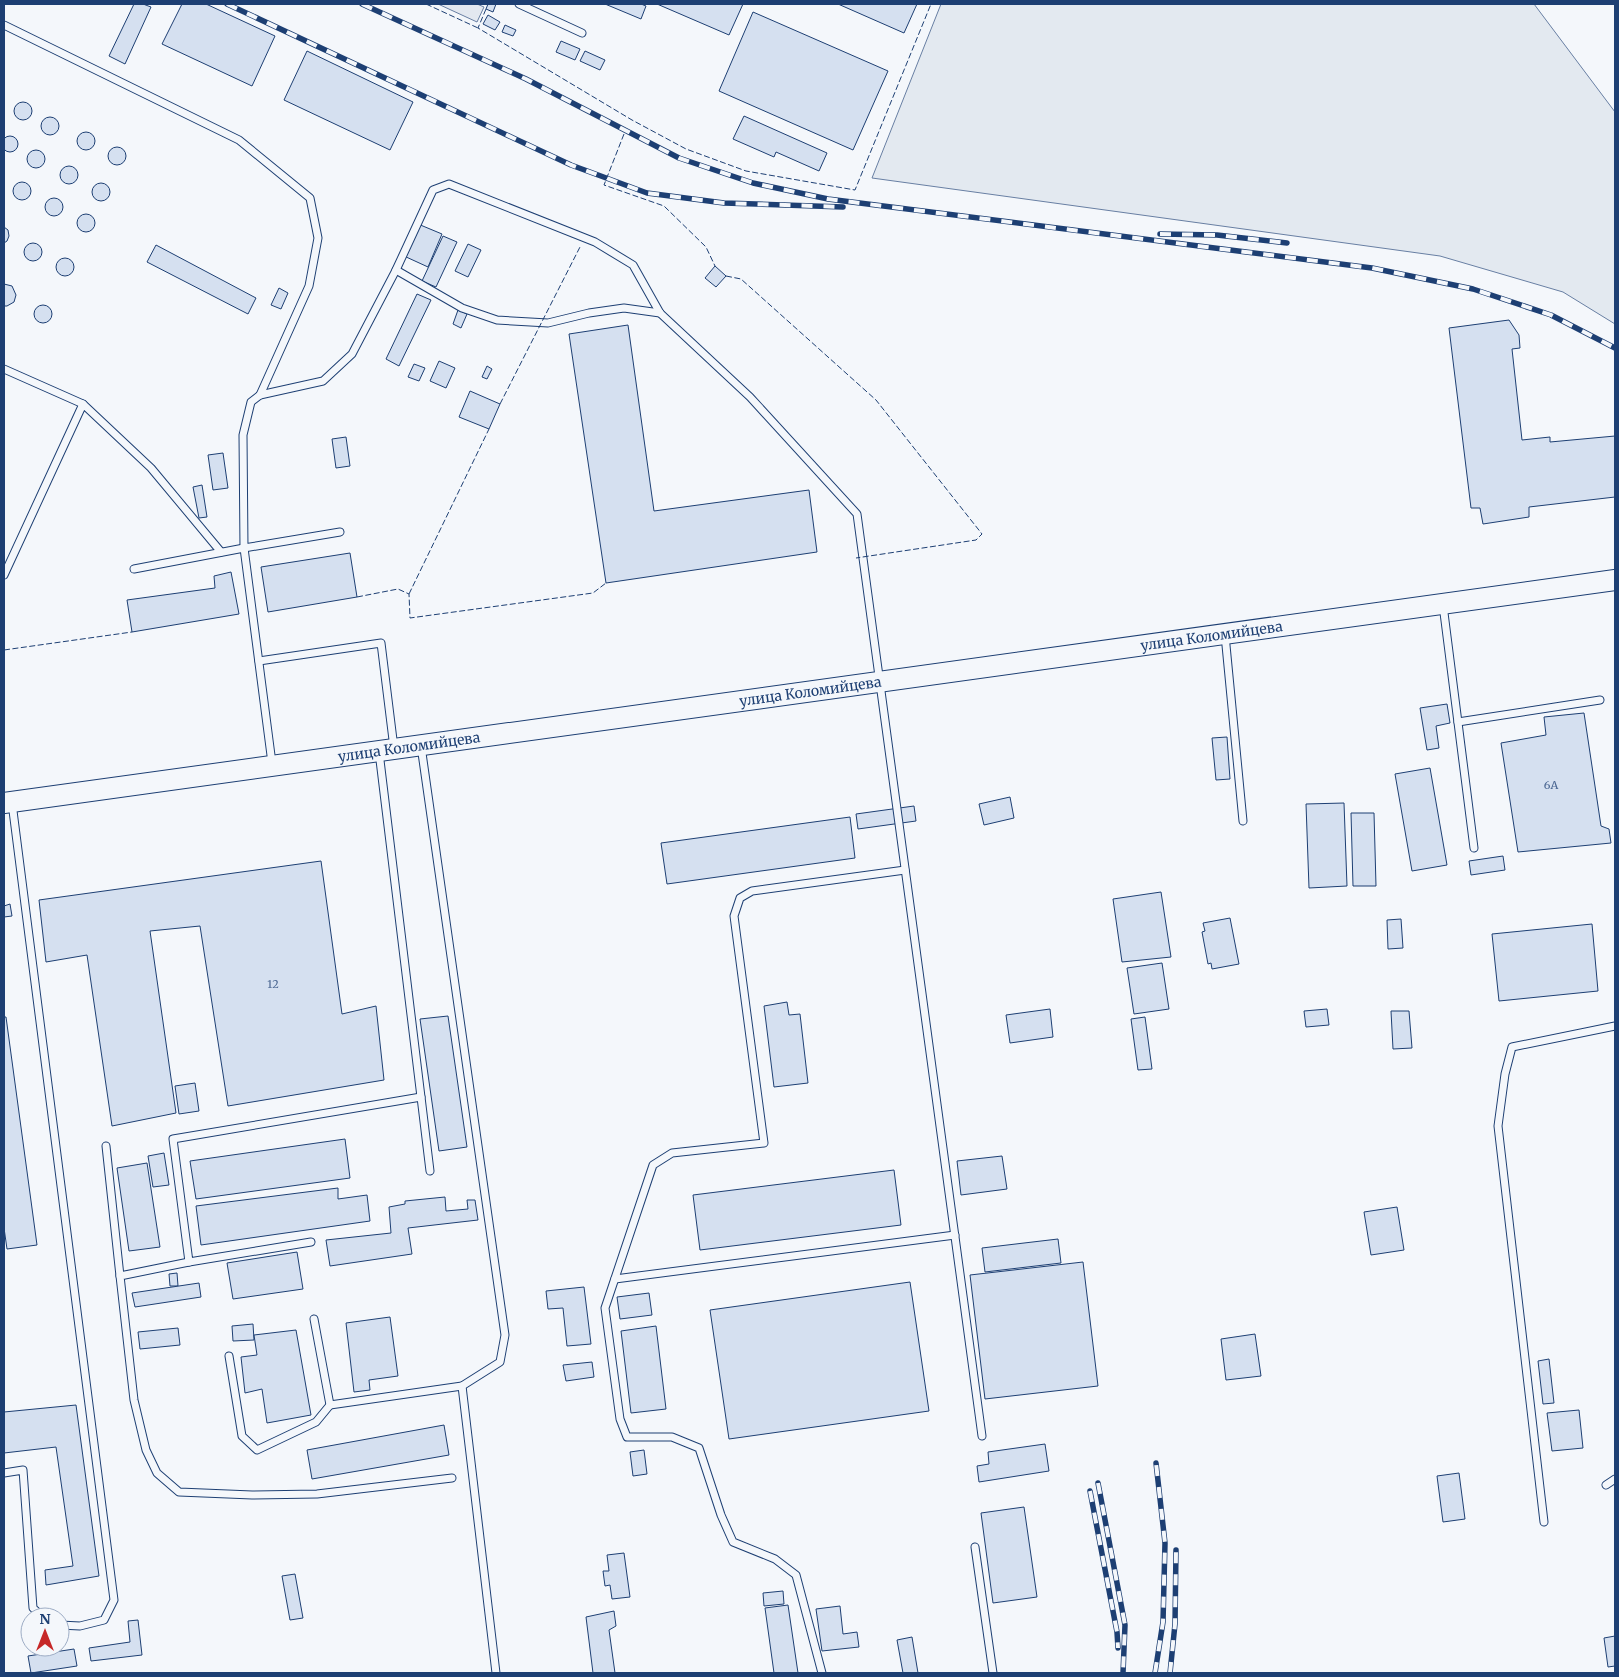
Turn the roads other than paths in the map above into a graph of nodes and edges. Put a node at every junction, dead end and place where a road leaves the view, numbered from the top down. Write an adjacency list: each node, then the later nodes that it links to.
1 (518, 4): 3 (lane)
2 (4, 25): 7 (lane)
3 (582, 34)
4 (396, 270): 5 (lane); 5 (lane); 7 (lane)
5 (660, 313): 18 (lane)
6 (4, 369): 8 (lane)
7 (260, 395): 10 (lane)
8 (82, 404): 11 (lane); 13 (lane)
9 (340, 532): 10 (lane)
10 (244, 548): 11 (lane); 17 (lane)
11 (221, 552): 12 (lane)
12 (134, 569)
13 (4, 575)
14 (1615, 580): 15 (street, улица Коломийцева)
15 (1443, 604): 16 (street, улица Коломийцева); 20 (lane)
16 (1224, 635): 18 (street, улица Коломийцева); 25 (lane)
17 (259, 661): 22 (lane); 23 (lane)
18 (879, 682): 21 (street, улица Коломийцева); 27 (lane)
19 (1600, 700): 20 (lane)
20 (1458, 722): 26 (lane)
21 (421, 746): 22 (street, улица Коломийцева); 39 (lane)
22 (387, 750): 23 (street, улица Коломийцева); 29 (lane)
23 (272, 766): 24 (street, улица Коломийцева)
24 (8, 803): 49 (lane)
25 (1243, 821)
26 (1474, 848)
27 (905, 870): 32 (lane); 36 (lane)
28 (1615, 1026): 46 (lane)
29 (421, 1097): 31 (lane); 34 (lane)
30 (106, 1146): 35 (lane)
31 (430, 1172)
32 (955, 1235): 36 (lane); 41 (lane)
33 (311, 1242): 34 (lane)
34 (189, 1262): 35 (lane)
35 (120, 1276): 43 (lane)
36 (615, 1279): 51 (lane)
37 (314, 1319): 40 (lane)
38 (229, 1356): 40 (lane)
39 (462, 1386): 40 (lane); 50 (lane)
40 (330, 1405)
41 (982, 1436)
42 (4, 1473): 48 (lane)
43 (452, 1478)
44 (1615, 1479): 45 (lane)
45 (1606, 1486)
46 (1544, 1522)
47 (975, 1547): 52 (lane)
48 (33, 1607)
49 (70, 1626)
50 (496, 1673)
51 (822, 1673)
52 (993, 1673)

